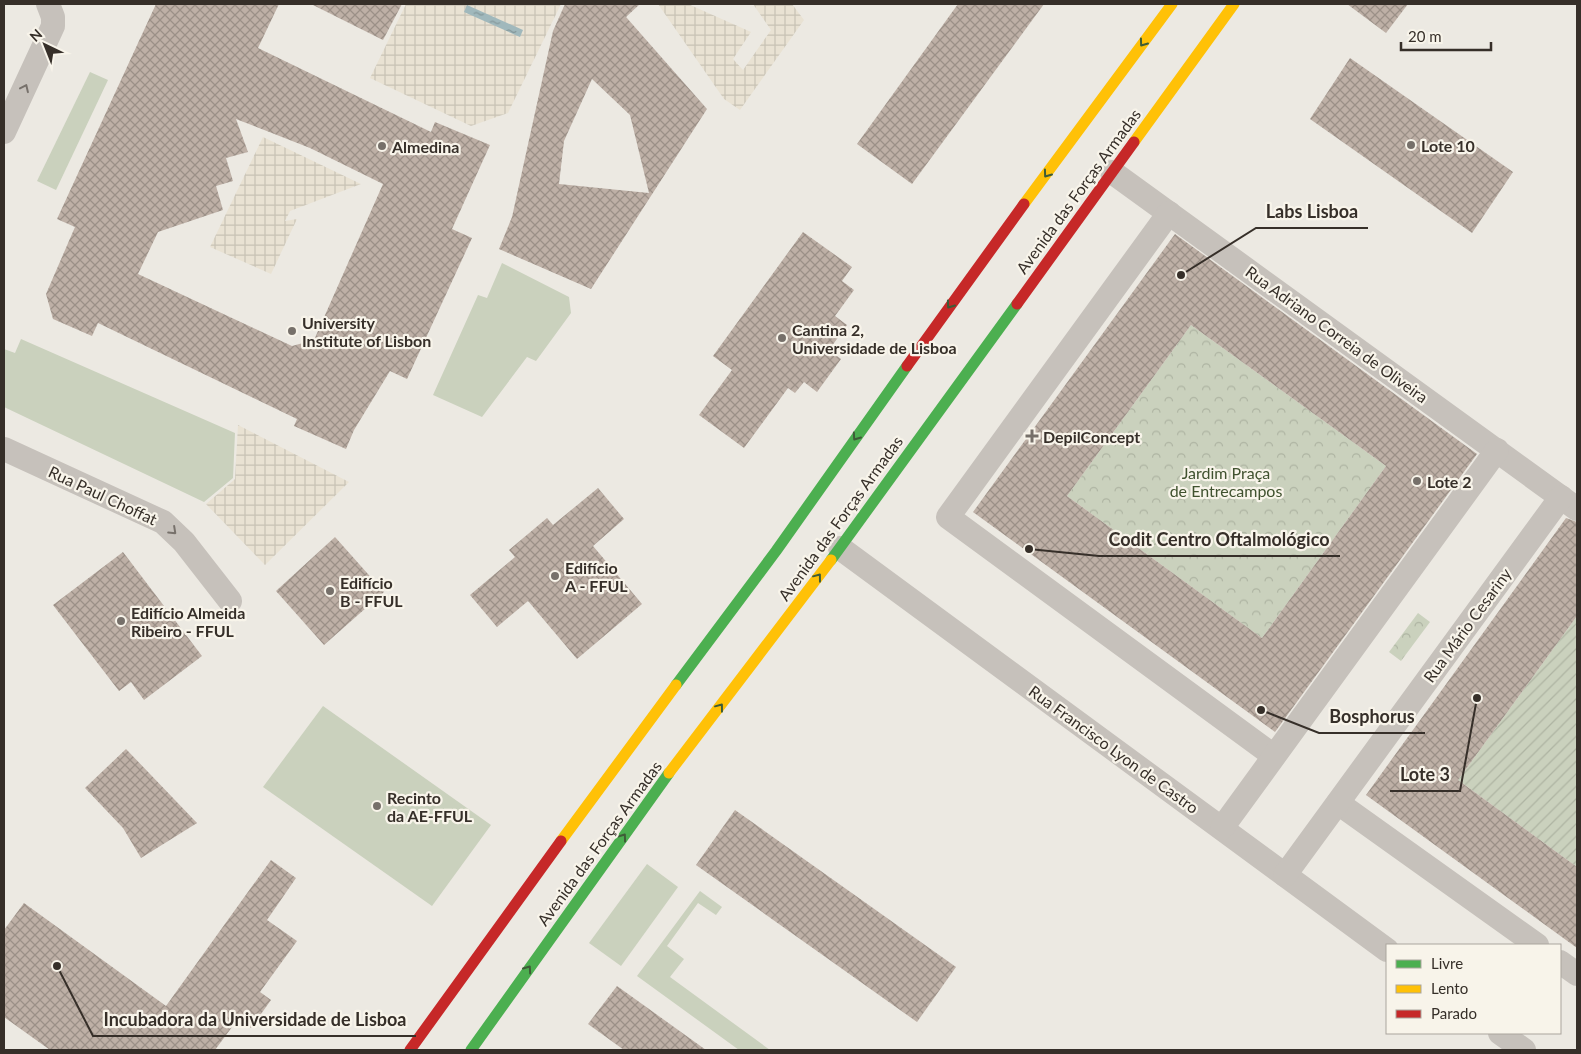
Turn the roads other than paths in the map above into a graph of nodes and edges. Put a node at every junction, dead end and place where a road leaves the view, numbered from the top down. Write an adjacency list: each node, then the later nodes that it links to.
1 (48, 4): 4 (street, one-way to 1)
2 (1172, 4): 22 (main road, Avenida das Forças Armadas, one-way to 22)
3 (1234, 4): 5 (main road, Avenida das Forças Armadas)
4 (4, 132)
5 (1112, 172): 6 (street, Rua Adriano Correia de Oliveira); 10 (main road, Avenida das Forças Armadas)
6 (1169, 213): 8 (street, Rua Adriano Correia de Oliveira); 12 (street)
7 (4, 449): 11 (street, Rua Paul Choffat, one-way to 11)
8 (1497, 450): 9 (street, Rua Adriano Correia de Oliveira); 12 (street)
9 (1569, 503): 13 (street, Rua Mário Cesariny)
10 (840, 548): 14 (street, Rua Francisco Lyon de Castro); 20 (main road, Avenida das Forças Armadas, one-way to 10)
11 (230, 600)
12 (1274, 756): 14 (street)
13 (1338, 803): 15 (street, Rua Mário Cesariny); 16 (street)
14 (1222, 828): 15 (street, Rua Francisco Lyon de Castro)
15 (1285, 875): 17 (street, Rua Francisco Lyon de Castro)
16 (1536, 944)
17 (1386, 949)
18 (1561, 963): 19 (street)
19 (1577, 974)
20 (500, 1009): 23 (main road, Avenida das Forças Armadas); 24 (main road)
21 (1501, 1034): 25 (street)
22 (410, 1050)
23 (471, 1050)
24 (485, 1050)
25 (1524, 1050)

